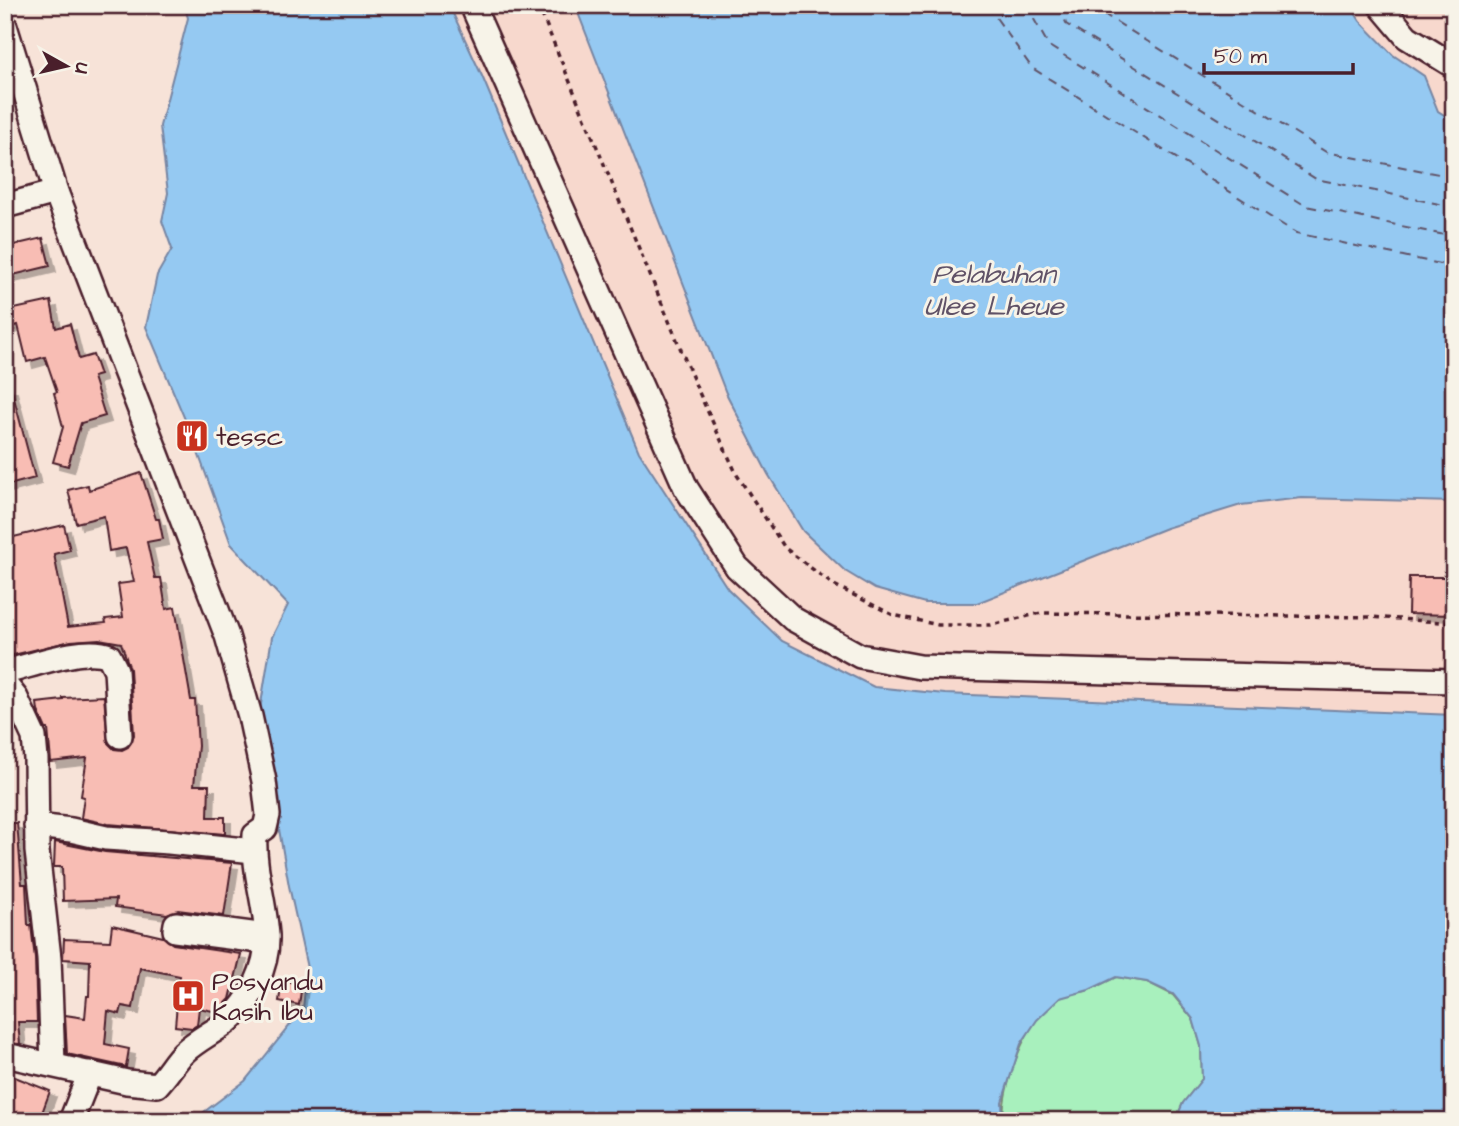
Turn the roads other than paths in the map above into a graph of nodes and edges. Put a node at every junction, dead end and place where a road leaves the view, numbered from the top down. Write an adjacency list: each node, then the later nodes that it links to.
1 (472, 5): 8 (street)
2 (1380, 5): 4 (street)
3 (5, 26): 5 (street)
4 (1454, 66)
5 (56, 192): 6 (street); 12 (street)
6 (5, 206)
7 (5, 672): 10 (street)
8 (1454, 681)
9 (5, 684): 11 (street)
10 (120, 736)
11 (36, 826): 12 (street); 14 (street)
12 (254, 851): 15 (street)
13 (5, 1057): 14 (street)
14 (53, 1064): 15 (street)
15 (90, 1073): 16 (street)
16 (71, 1121)

